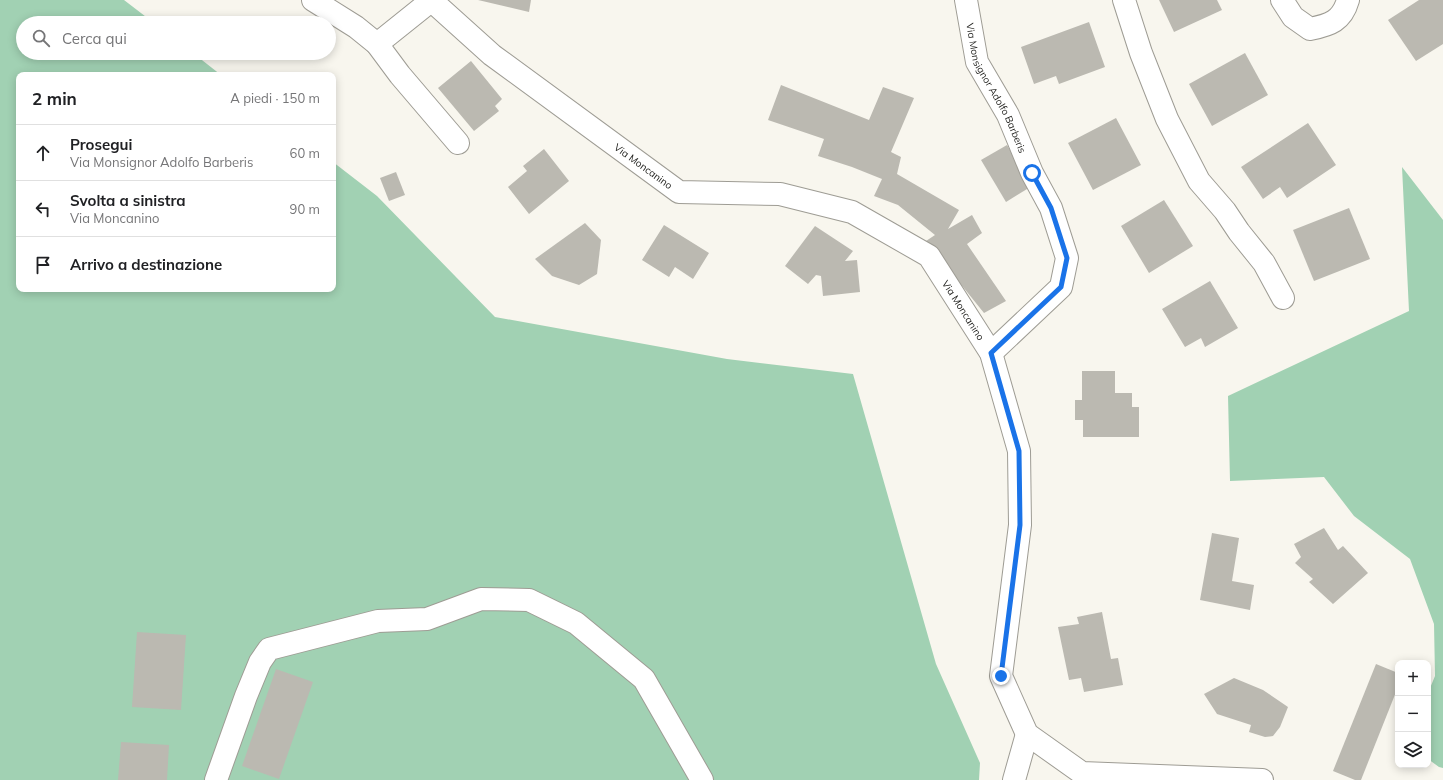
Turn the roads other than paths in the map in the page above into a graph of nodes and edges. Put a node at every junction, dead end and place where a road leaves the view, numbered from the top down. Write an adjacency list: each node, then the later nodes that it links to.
1 (313, 0): 7 (street)
2 (431, 0): 7 (street); 10 (street, Via Moncanino)
3 (966, 0): 10 (street, Via Monsignor Adolfo Barberis)
4 (1124, 0): 9 (street)
5 (1282, 0): 6 (street)
6 (1348, 0)
7 (377, 44): 8 (street)
8 (458, 143)
9 (1283, 298)
10 (991, 353): 11 (street, Via Moncanino)
11 (1027, 734): 14 (street); 15 (street)
12 (216, 780): 13 (street)
13 (702, 780)
14 (1014, 780)
15 (1262, 780)

